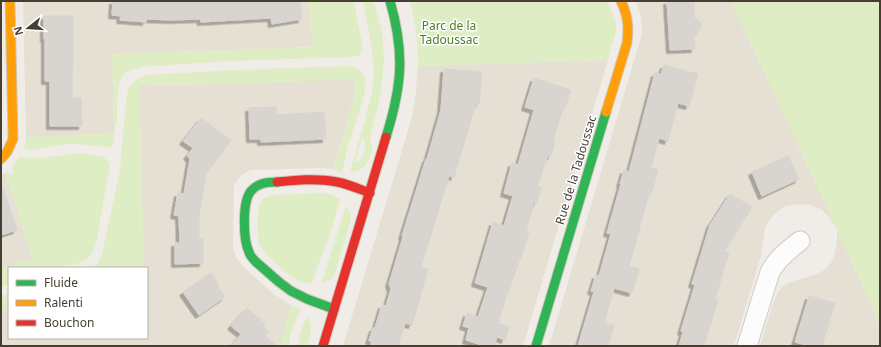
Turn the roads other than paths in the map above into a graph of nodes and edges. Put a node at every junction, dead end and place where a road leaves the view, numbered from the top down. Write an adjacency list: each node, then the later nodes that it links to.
1 (10, 1): 4 (street)
2 (390, 1): 5 (street)
3 (621, 1): 9 (street, Rue de la Tadoussac)
4 (1, 158)
5 (370, 193): 7 (street); 7 (street)
6 (800, 241): 10 (street)
7 (334, 309): 8 (street)
8 (323, 346)
9 (536, 346)
10 (748, 346)

